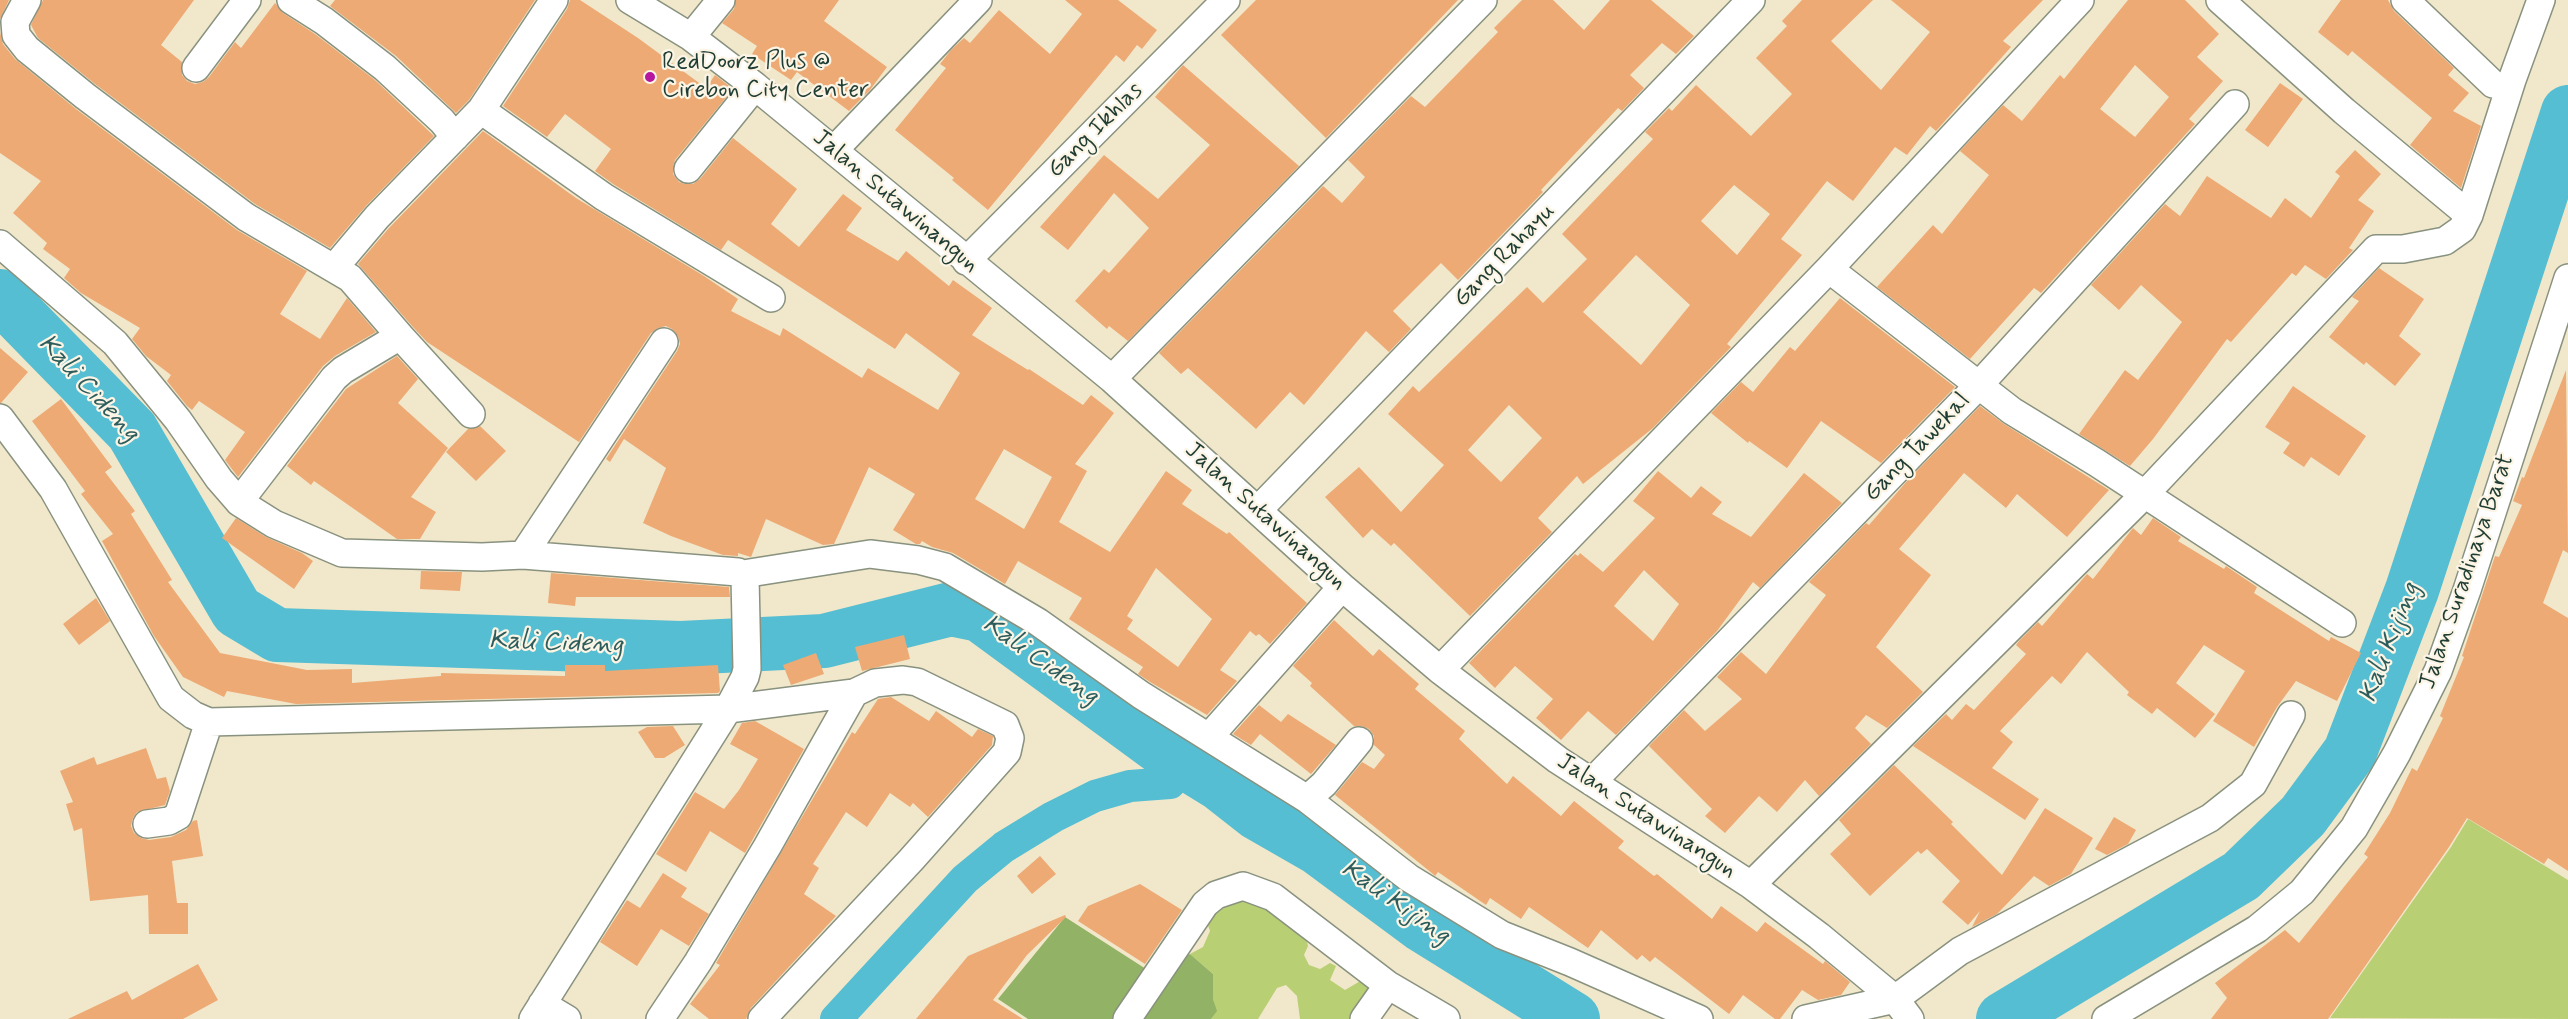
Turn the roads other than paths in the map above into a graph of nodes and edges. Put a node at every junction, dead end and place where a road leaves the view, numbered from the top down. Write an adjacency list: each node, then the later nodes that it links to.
1 (27, 0): 27 (street)
2 (247, 0): 16 (street)
3 (291, 0): 21 (street)
4 (554, 0): 20 (street)
5 (630, 0): 15 (street, Jalan Sutawinangun)
6 (721, 0): 15 (street)
7 (978, 0): 22 (street)
8 (1226, 0): 26 (street, Gang Ikhlas)
9 (1484, 0): 33 (street)
10 (1751, 0): 39 (street, Gang Rahayu)
11 (2080, 0): 28 (street)
12 (2220, 0): 24 (street)
13 (2405, 0): 17 (street)
14 (2541, 0): 24 (street)
15 (691, 37): 18 (street, Jalan Sutawinangun)
16 (196, 68)
17 (2493, 84)
18 (755, 86): 22 (street, Jalan Sutawinangun); 23 (street)
19 (2235, 104): 34 (street, Gang Tawekal)
20 (481, 110): 21 (street); 30 (street)
21 (456, 137): 27 (street)
22 (834, 150): 26 (street, Jalan Sutawinangun)
23 (688, 170)
24 (2469, 215): 37 (street)
25 (0, 244): 38 (street)
26 (966, 261): 33 (street, Jalan Sutawinangun)
27 (334, 268): 31 (street)
28 (1829, 269): 34 (street); 44 (street)
29 (2568, 278): 66 (street, Jalan Suradinaya Barat)
30 (771, 298)
31 (400, 336): 35 (street); 38 (street)
32 (664, 342): 40 (street)
33 (1112, 379): 39 (street, Jalan Sutawinangun)
34 (1979, 385): 37 (street); 51 (street, Gang Tawekal)
35 (471, 414)
36 (0, 418): 48 (street)
37 (2145, 494): 43 (street); 54 (street)
38 (239, 502): 40 (street)
39 (1258, 510): 42 (street, Jalan Sutawinangun)
40 (523, 555): 41 (street)
41 (744, 586): 46 (street); 49 (street)
42 (1342, 587): 44 (street, Jalan Sutawinangun); 49 (street)
43 (2342, 623)
44 (1440, 670): 51 (street, Jalan Sutawinangun)
45 (854, 693): 46 (street); 59 (street); 60 (street)
46 (728, 709): 48 (street); 57 (street)
47 (2291, 715): 56 (street)
48 (209, 722): 53 (street)
49 (1209, 737): 52 (street)
50 (1359, 741): 52 (street)
51 (1592, 782): 54 (street, Jalan Sutawinangun)
52 (1307, 799): 64 (street)
53 (147, 824)
54 (1751, 885): 56 (street, Jalan Sutawinangun)
55 (1388, 985): 61 (street); 62 (street); 63 (street)
56 (1903, 1009): 65 (street)
57 (537, 1012): 58 (street)
58 (567, 1019)
59 (660, 1019)
60 (762, 1019)
61 (1127, 1019)
62 (1364, 1019)
63 (1446, 1019)
64 (1699, 1019)
65 (1806, 1019)
66 (2106, 1019)

